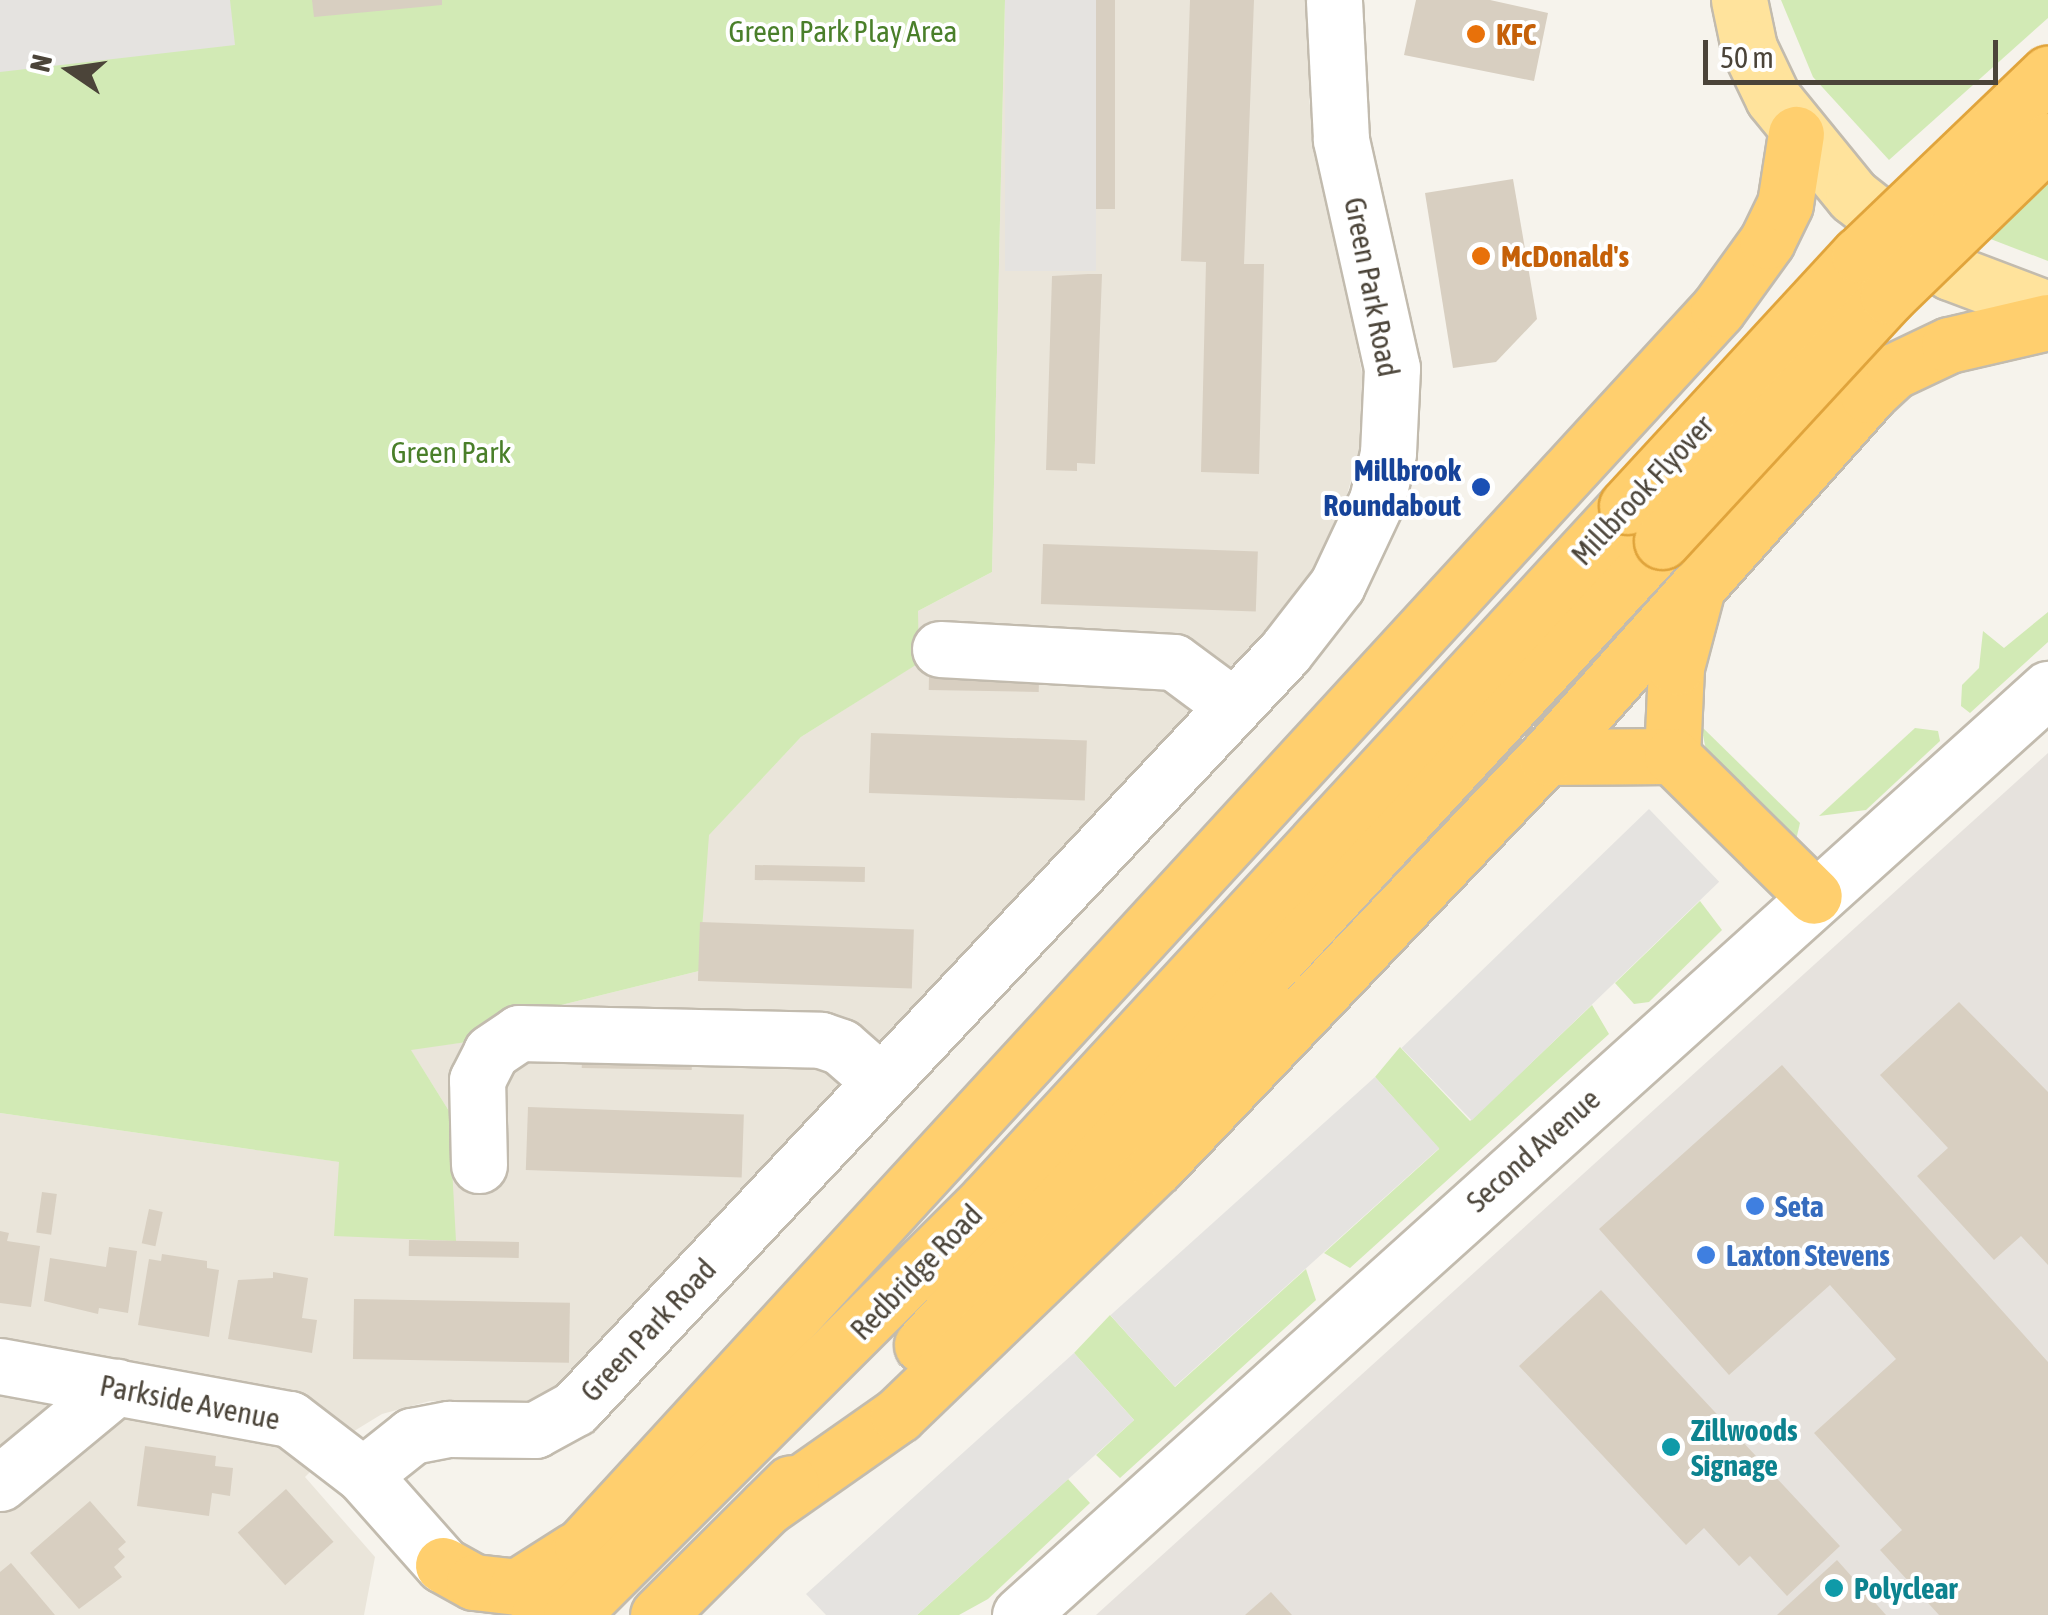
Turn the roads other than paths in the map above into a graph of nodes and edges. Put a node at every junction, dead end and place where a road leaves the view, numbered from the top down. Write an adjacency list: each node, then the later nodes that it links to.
1 (1334, 0): 13 (street, Green Park Road)
2 (1708, 0): 3 (street)
3 (1744, 24): 5 (main road)
4 (2048, 74): 9 (highway, Millbrook Flyover, bridge)
5 (1796, 134): 7 (main road); 25 (highway)
6 (2048, 142): 9 (highway, Millbrook Flyover, bridge)
7 (2048, 309)
8 (2048, 322): 10 (highway)
9 (1644, 523): 17 (highway, Millbrook Flyover)
10 (1700, 580): 14 (highway); 15 (highway)
11 (940, 649): 13 (street)
12 (2048, 688): 16 (street, Second Avenue)
13 (1232, 705): 18 (street, Green Park Road)
14 (1672, 756): 15 (highway); 16 (highway)
15 (1546, 758): 24 (highway)
16 (1814, 896): 31 (street, Second Avenue)
17 (1268, 932): 24 (highway, Redbridge Road); 29 (highway, Redbridge Road)
18 (882, 1082): 19 (street); 23 (street, Green Park Road)
19 (479, 1165)
20 (0, 1368): 21 (street, Parkside Avenue); 22 (street, Parkside Avenue)
21 (116, 1388): 22 (street); 23 (street, Parkside Avenue)
22 (12, 1473)
23 (363, 1475): 26 (street, Parkside Avenue)
24 (767, 1507): 30 (highway, Redbridge Road)
25 (582, 1546): 26 (highway); 28 (highway)
26 (443, 1565): 27 (highway)
27 (463, 1615)
28 (539, 1615)
29 (571, 1615)
30 (658, 1615)
31 (1020, 1615)

